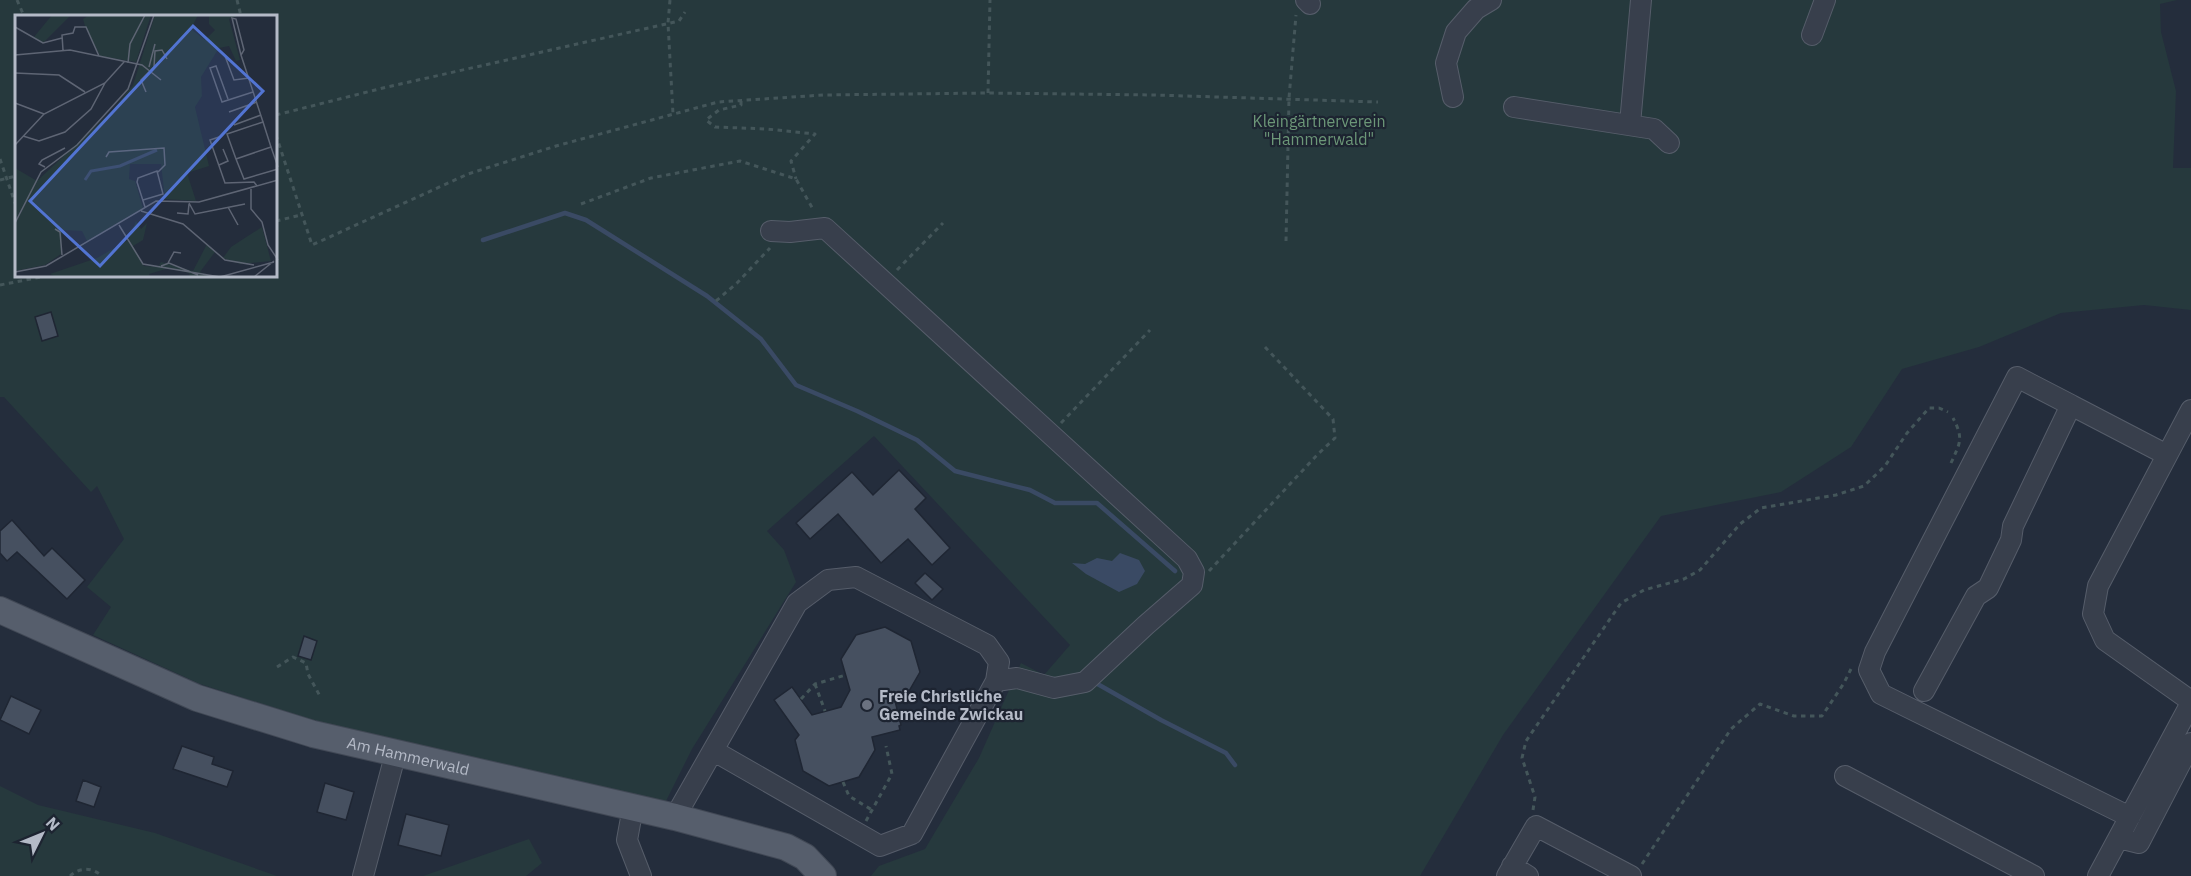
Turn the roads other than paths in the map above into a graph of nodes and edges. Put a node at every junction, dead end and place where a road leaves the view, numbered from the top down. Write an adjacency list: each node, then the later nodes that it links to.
1 (1491, 0): 6 (street)
2 (1640, 0): 3 (street); 8 (street)
3 (1646, 0)
4 (1825, 0): 5 (street)
5 (1812, 35)
6 (1453, 97)
7 (1514, 107): 8 (street)
8 (1630, 124): 9 (street)
9 (1669, 143)
10 (781, 232): 15 (street)
11 (2071, 405): 13 (street); 16 (street); 24 (street)
12 (2191, 410): 13 (street)
13 (2167, 455): 17 (street)
14 (0, 610): 20 (main road, Am Hammerwald)
15 (996, 681): 19 (street); 19 (street)
16 (1924, 691)
17 (2191, 702): 24 (street)
18 (2191, 743): 25 (street)
19 (714, 751): 23 (street)
20 (396, 752): 22 (main road, Am Hammerwald); 28 (street)
21 (1845, 776): 31 (street)
22 (633, 807): 23 (main road, Am Hammerwald); 29 (street)
23 (675, 817): 30 (main road, Am Hammerwald)
24 (2130, 817): 25 (street)
25 (2119, 838): 32 (street)
26 (1635, 872): 27 (street)
27 (1515, 873)
28 (363, 876)
29 (641, 876)
30 (823, 876)
31 (2033, 876)
32 (2098, 876)

